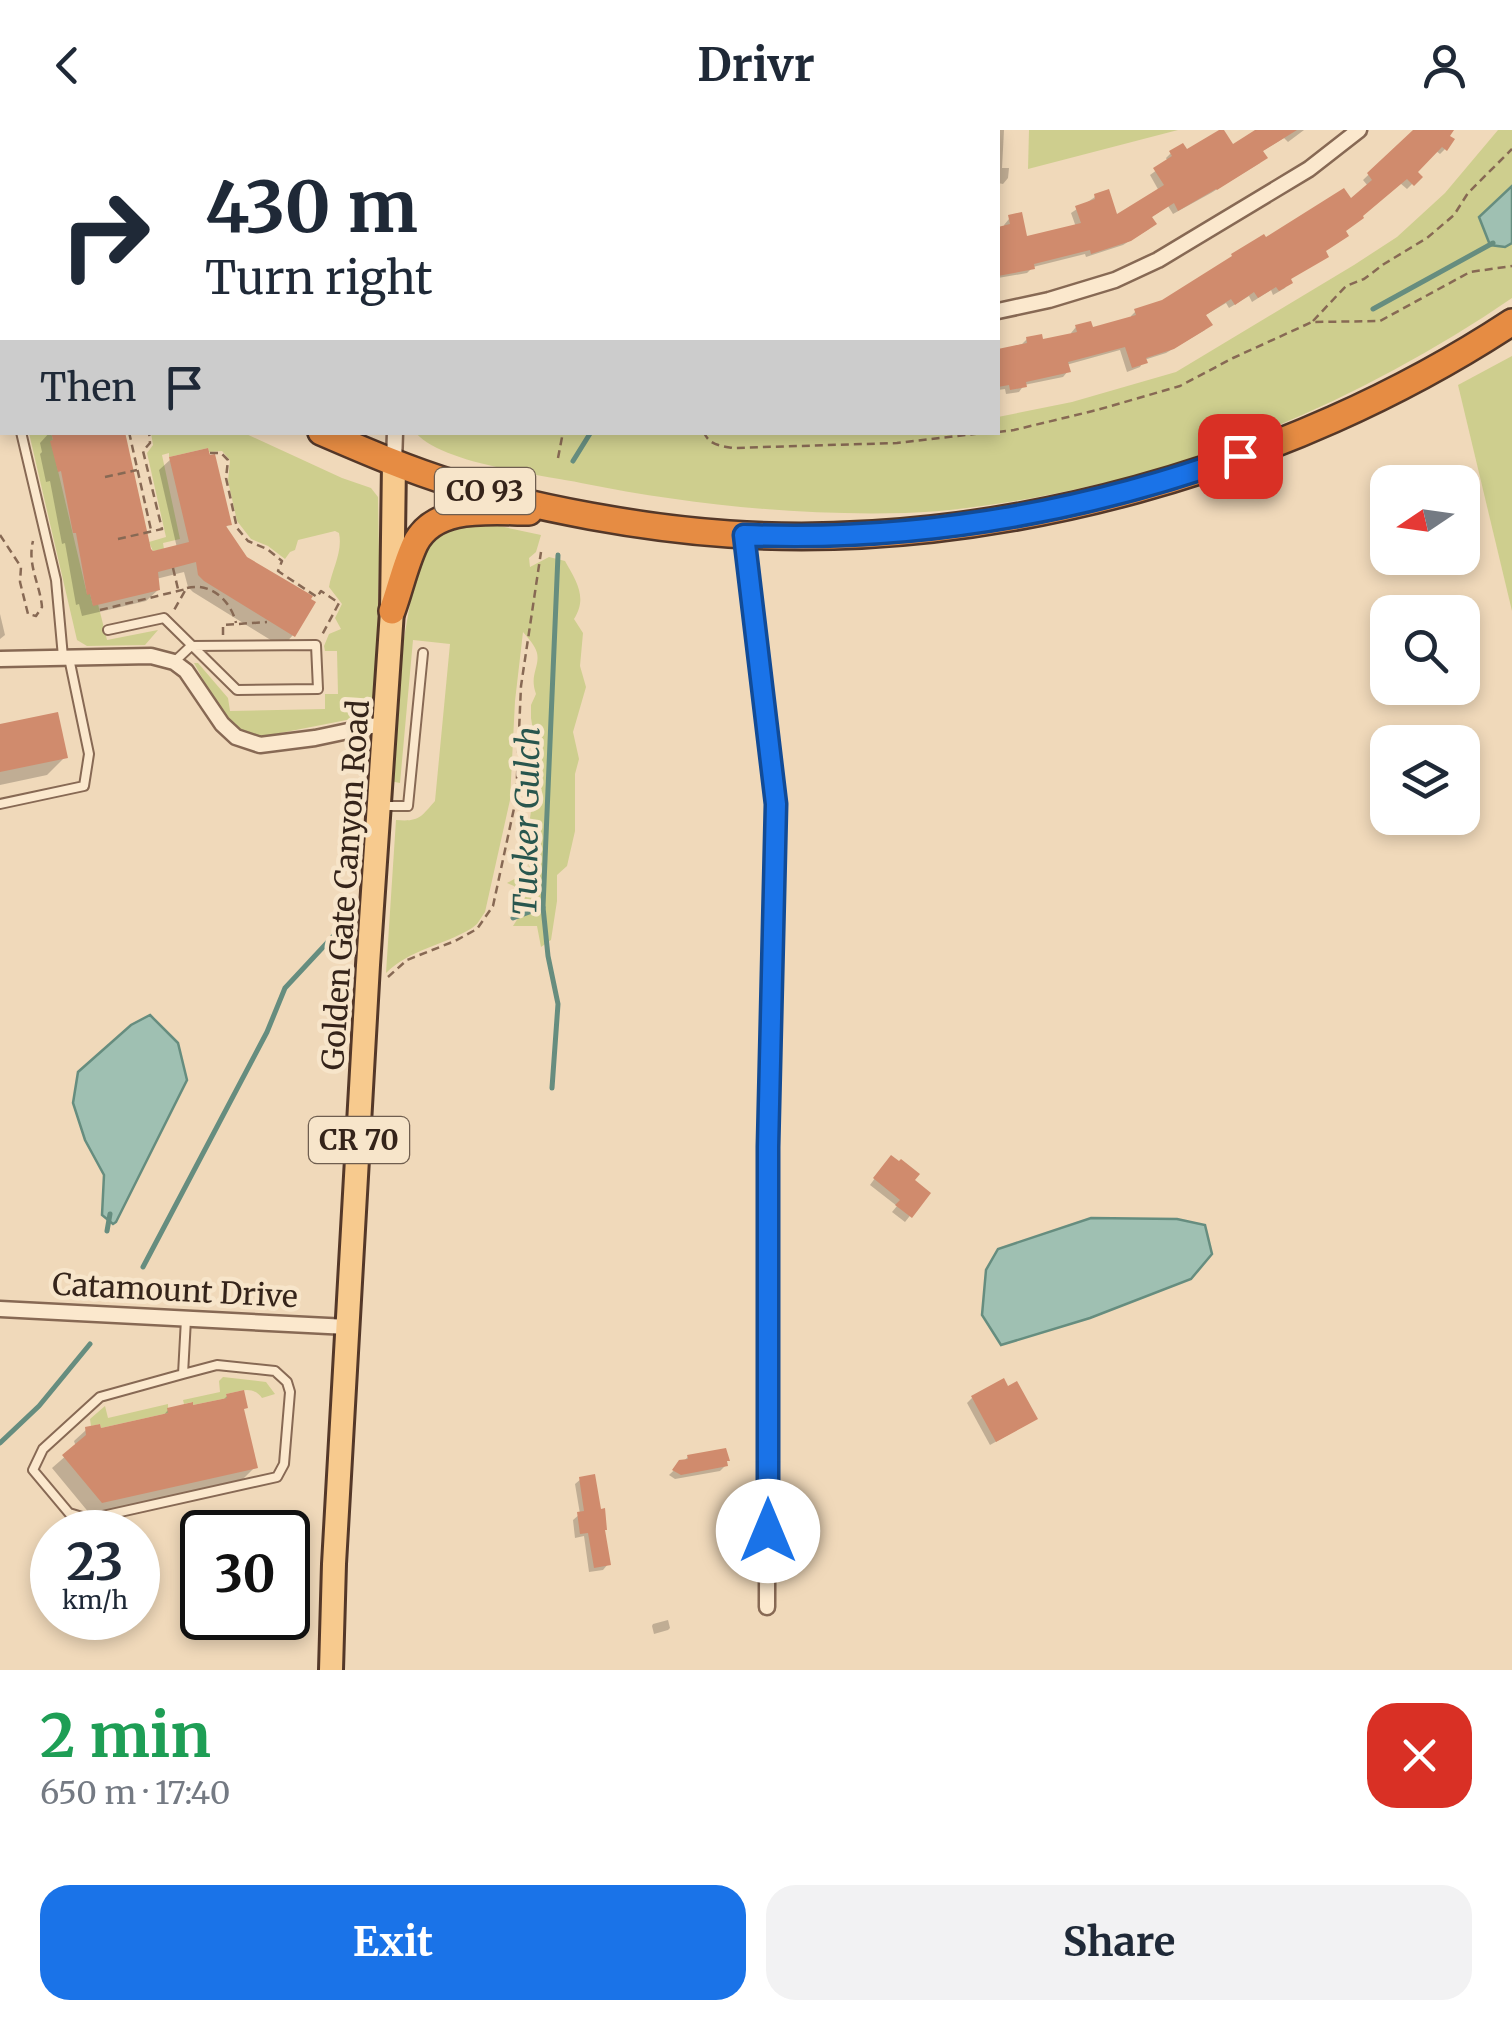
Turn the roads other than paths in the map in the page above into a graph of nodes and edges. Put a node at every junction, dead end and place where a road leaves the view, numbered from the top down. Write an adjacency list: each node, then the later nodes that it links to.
1 (1359, 130): 2 (street)
2 (1000, 310)
3 (1512, 322): 9 (highway, CO 93)
4 (21, 435): 14 (lane)
5 (327, 435): 7 (highway, CO 93)
6 (396, 435): 7 (street)
7 (394, 463): 8 (highway, CO 93); 10 (main road, Golden Gate Canyon Road / CR 70)
8 (578, 512): 9 (highway, CO 93); 10 (highway)
9 (744, 535): 24 (street)
10 (392, 611): 17 (main road, Golden Gate Canyon Road / CR 70)
11 (108, 630): 12 (lane)
12 (191, 646): 12 (lane); 16 (lane)
13 (423, 653): 19 (lane)
14 (66, 657): 15 (street); 16 (street); 18 (lane)
15 (0, 659)
16 (174, 662): 17 (street)
17 (386, 724): 19 (main road, Golden Gate Canyon Road / CR 70)
18 (0, 804)
19 (380, 806): 22 (main road, Golden Gate Canyon Road / CR 70)
20 (0, 1309): 21 (street, Catamount Drive)
21 (186, 1319): 22 (street, Catamount Drive); 23 (lane)
22 (348, 1326): 25 (main road, Golden Gate Canyon Road / CR 70)
23 (183, 1374): 23 (lane)
24 (768, 1608)
25 (332, 1670)

